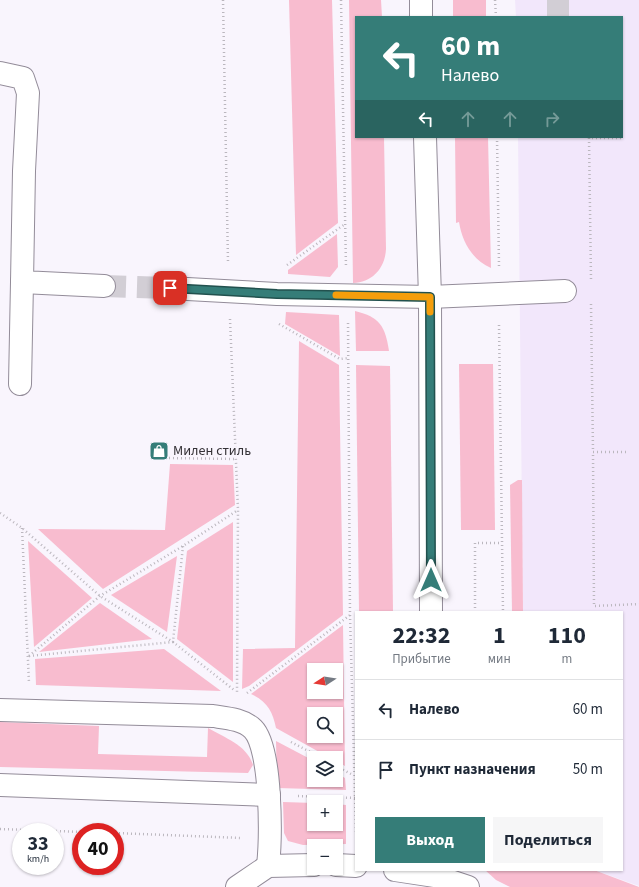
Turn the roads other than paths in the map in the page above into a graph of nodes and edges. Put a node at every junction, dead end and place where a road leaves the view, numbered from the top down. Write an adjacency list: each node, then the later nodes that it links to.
1 (421, 0): 2 (street)
2 (421, 16)
3 (0, 73): 5 (street)
4 (425, 138): 9 (street)
5 (22, 282): 6 (street); 10 (street)
6 (104, 286)
7 (170, 288): 9 (street)
8 (565, 291): 9 (street)
9 (430, 297): 11 (street)
10 (20, 384)
11 (432, 611)
12 (0, 710): 14 (street)
13 (0, 785): 14 (street)
14 (269, 795): 16 (street)
15 (343, 865): 18 (street)
16 (268, 866): 17 (street); 21 (street)
17 (307, 866)
18 (355, 866)
19 (400, 871): 20 (street)
20 (435, 878): 22 (street)
21 (237, 887)
22 (468, 887)

